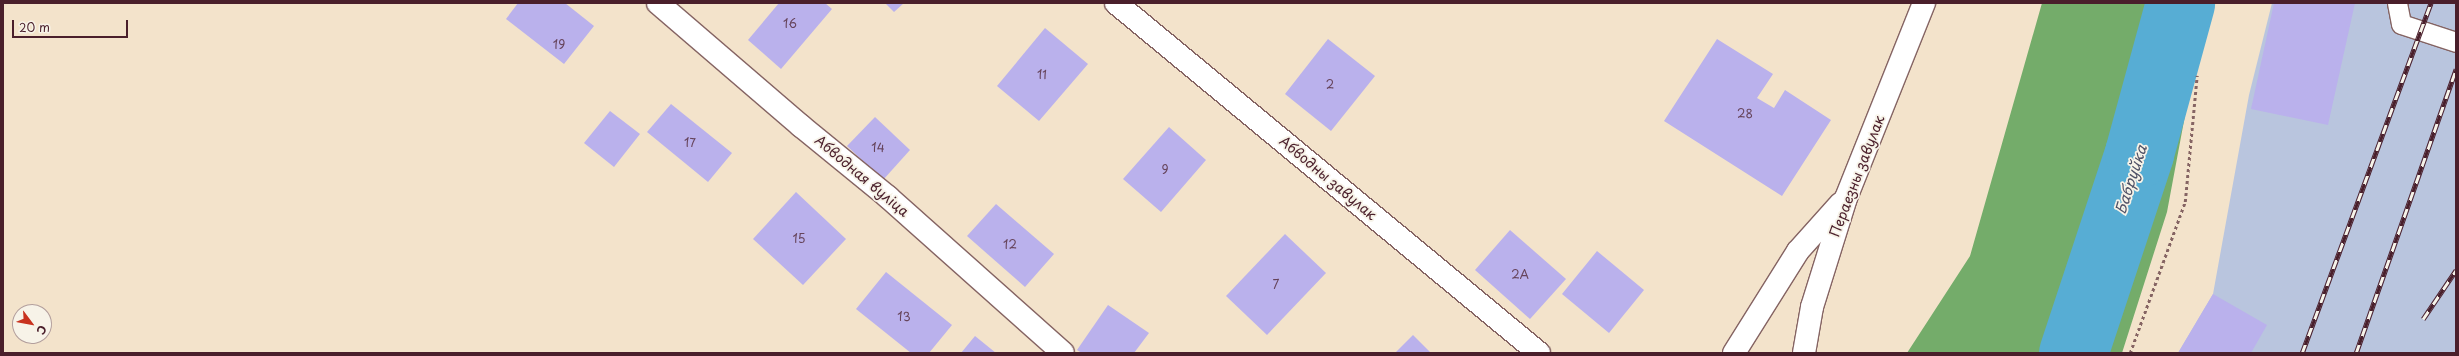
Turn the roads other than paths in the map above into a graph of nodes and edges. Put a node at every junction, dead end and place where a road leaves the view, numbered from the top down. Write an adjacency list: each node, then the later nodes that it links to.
1 (658, 3): 7 (street, Абводная вуліца)
2 (1116, 3): 8 (street, Абводны завулак)
3 (1924, 3): 6 (street, Пераезны завулак)
4 (2397, 3): 5 (lane)
5 (2456, 42)
6 (1846, 198): 9 (street); 10 (street, Пераезны завулак)
7 (1062, 353)
8 (1539, 353)
9 (1734, 353)
10 (1804, 353)

